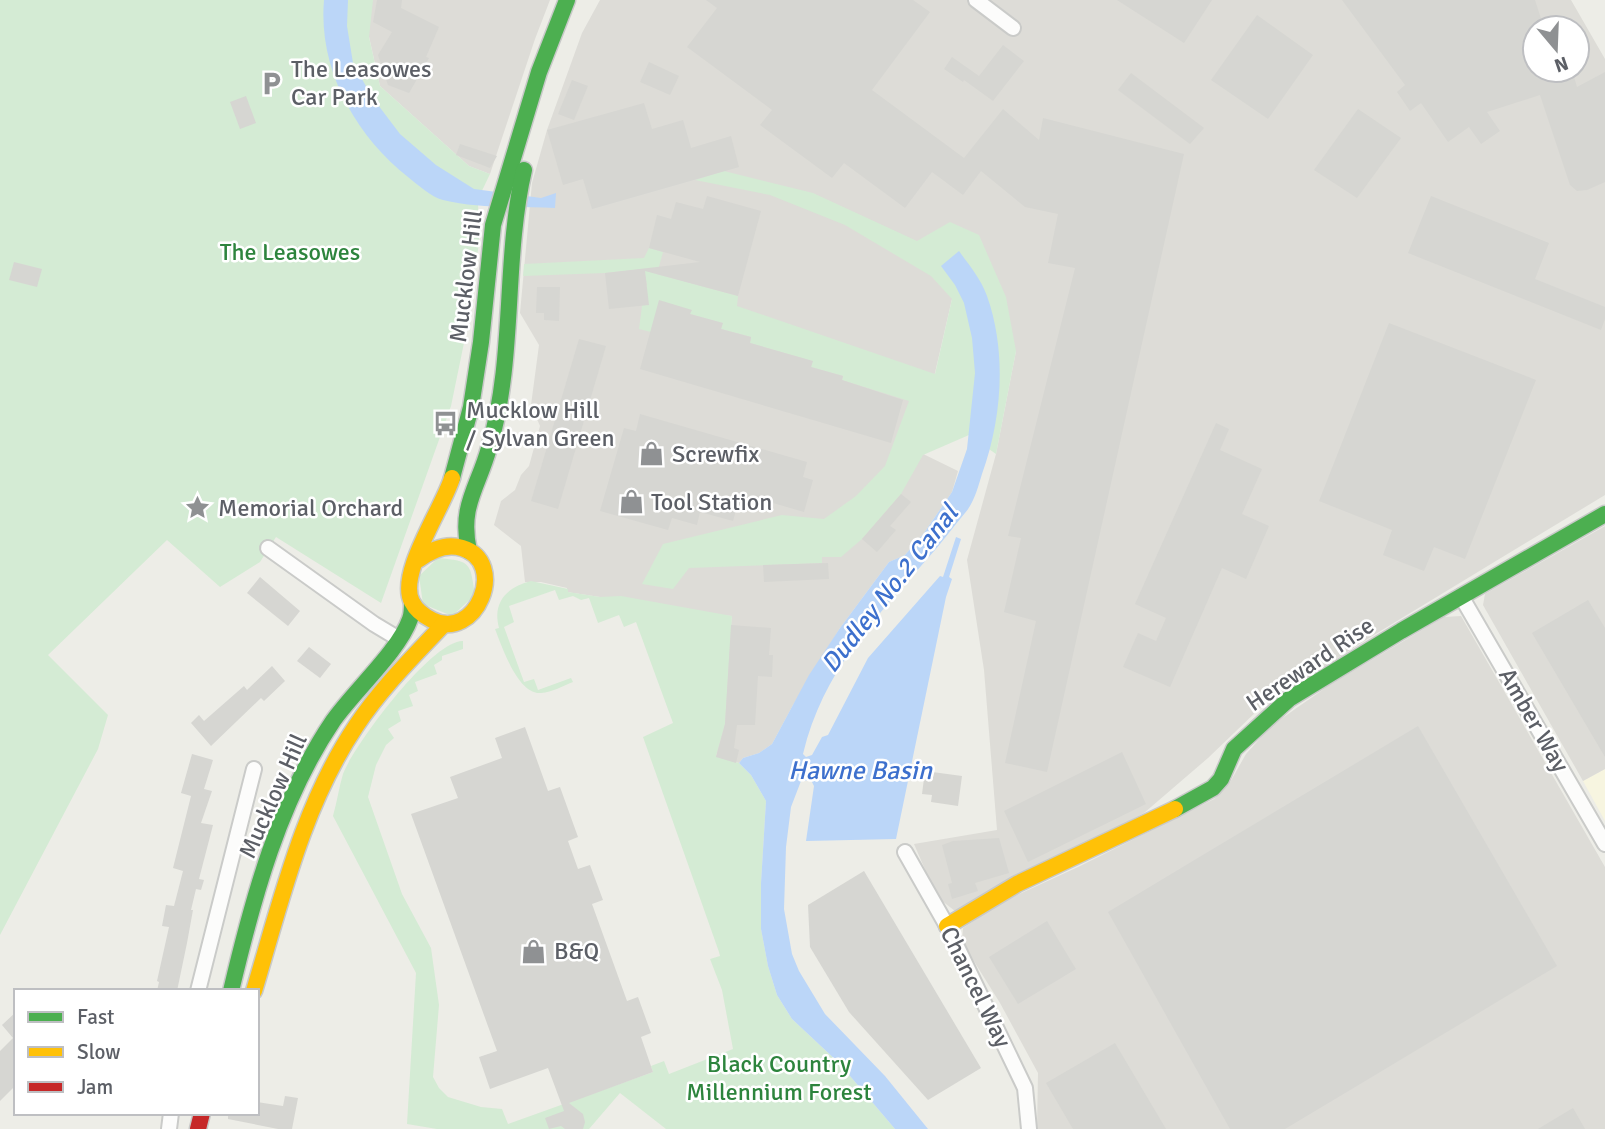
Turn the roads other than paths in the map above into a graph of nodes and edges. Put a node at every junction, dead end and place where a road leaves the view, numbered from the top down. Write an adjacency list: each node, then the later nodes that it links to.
1 (568, 0): 8 (main road, Mucklow Hill)
2 (584, 0): 7 (main road, Mucklow Hill)
3 (976, 0): 4 (street)
4 (1013, 28)
5 (1605, 514): 9 (main road, Hereward Rise)
6 (268, 548): 11 (street)
7 (469, 551): 8 (main road); 12 (main road, Mucklow Hill)
8 (418, 560): 10 (main road, Mucklow Hill)
9 (1461, 596): 16 (street, Amber Way); 18 (main road, Hereward Rise)
10 (412, 603): 12 (main road); 13 (main road, Mucklow Hill)
11 (374, 624): 13 (street); 14 (street)
12 (444, 624): 21 (main road, Mucklow Hill)
13 (399, 639): 14 (main road, Mucklow Hill)
14 (370, 674): 20 (main road, Mucklow Hill)
15 (254, 769): 19 (street)
16 (1605, 844)
17 (905, 852): 18 (street, Chancel Way)
18 (947, 926): 22 (street, Chancel Way)
19 (199, 989)
20 (231, 989)
21 (255, 989)
22 (1029, 1129)

